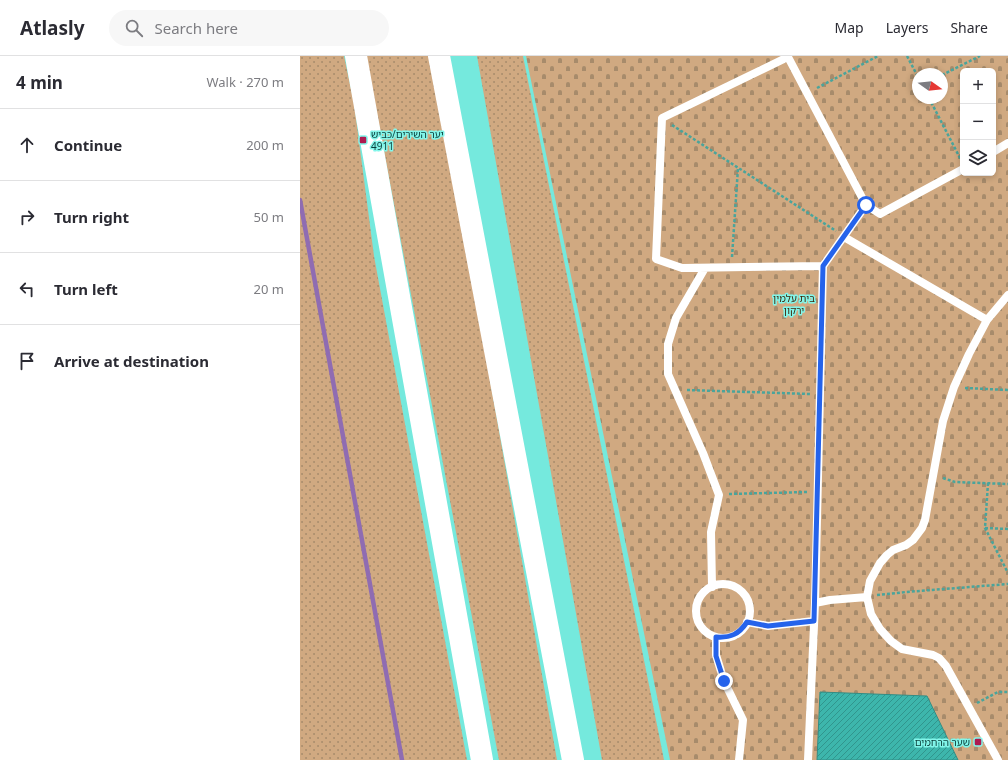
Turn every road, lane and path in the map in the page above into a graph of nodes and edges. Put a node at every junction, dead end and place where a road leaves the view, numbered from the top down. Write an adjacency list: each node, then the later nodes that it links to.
1 (349, 56): 11 (main road)
2 (356, 56): 11 (main road)
3 (439, 56): 10 (main road)
4 (443, 56): 10 (main road)
5 (878, 56): 12 (path)
6 (907, 56): 8 (path)
7 (980, 56): 9 (path)
8 (913, 68)
9 (948, 72)
10 (444, 84): 49 (main road)
11 (361, 86): 48 (main road)
12 (807, 93): 14 (lane); 20 (lane)
13 (932, 104): 17 (path)
14 (662, 118): 18 (path); 24 (lane)
15 (1008, 143): 16 (lane)
16 (996, 150)
17 (960, 158)
18 (738, 168): 21 (path); 23 (path)
19 (960, 170): 20 (lane)
20 (866, 205): 21 (lane)
21 (844, 236): 22 (lane); 26 (lane)
22 (823, 266): 23 (lane); 30 (lane)
23 (731, 267): 24 (lane)
24 (705, 268): 28 (lane)
25 (1008, 295): 26 (lane)
26 (987, 320): 27 (lane)
27 (954, 388): 29 (path); 31 (lane)
28 (674, 389): 30 (path); 35 (lane)
29 (1008, 390)
30 (820, 394): 34 (lane)
31 (933, 474): 32 (path); 41 (lane)
32 (988, 483): 33 (path); 36 (path)
33 (1008, 484)
34 (818, 491): 35 (path); 42 (lane)
35 (719, 495): 40 (lane)
36 (985, 528): 37 (path); 38 (path)
37 (1008, 529)
38 (1008, 573)
39 (1008, 584): 41 (path)
40 (712, 587): 44 (lane); 45 (lane)
41 (867, 597): 42 (lane); 47 (lane)
42 (814, 603): 43 (lane)
43 (814, 621): 44 (lane); 51 (lane)
44 (747, 622): 45 (lane)
45 (716, 637): 50 (lane)
46 (1008, 692): 47 (path)
47 (968, 707): 52 (lane)
48 (482, 760)
49 (573, 760)
50 (739, 760)
51 (808, 760)
52 (998, 760)

